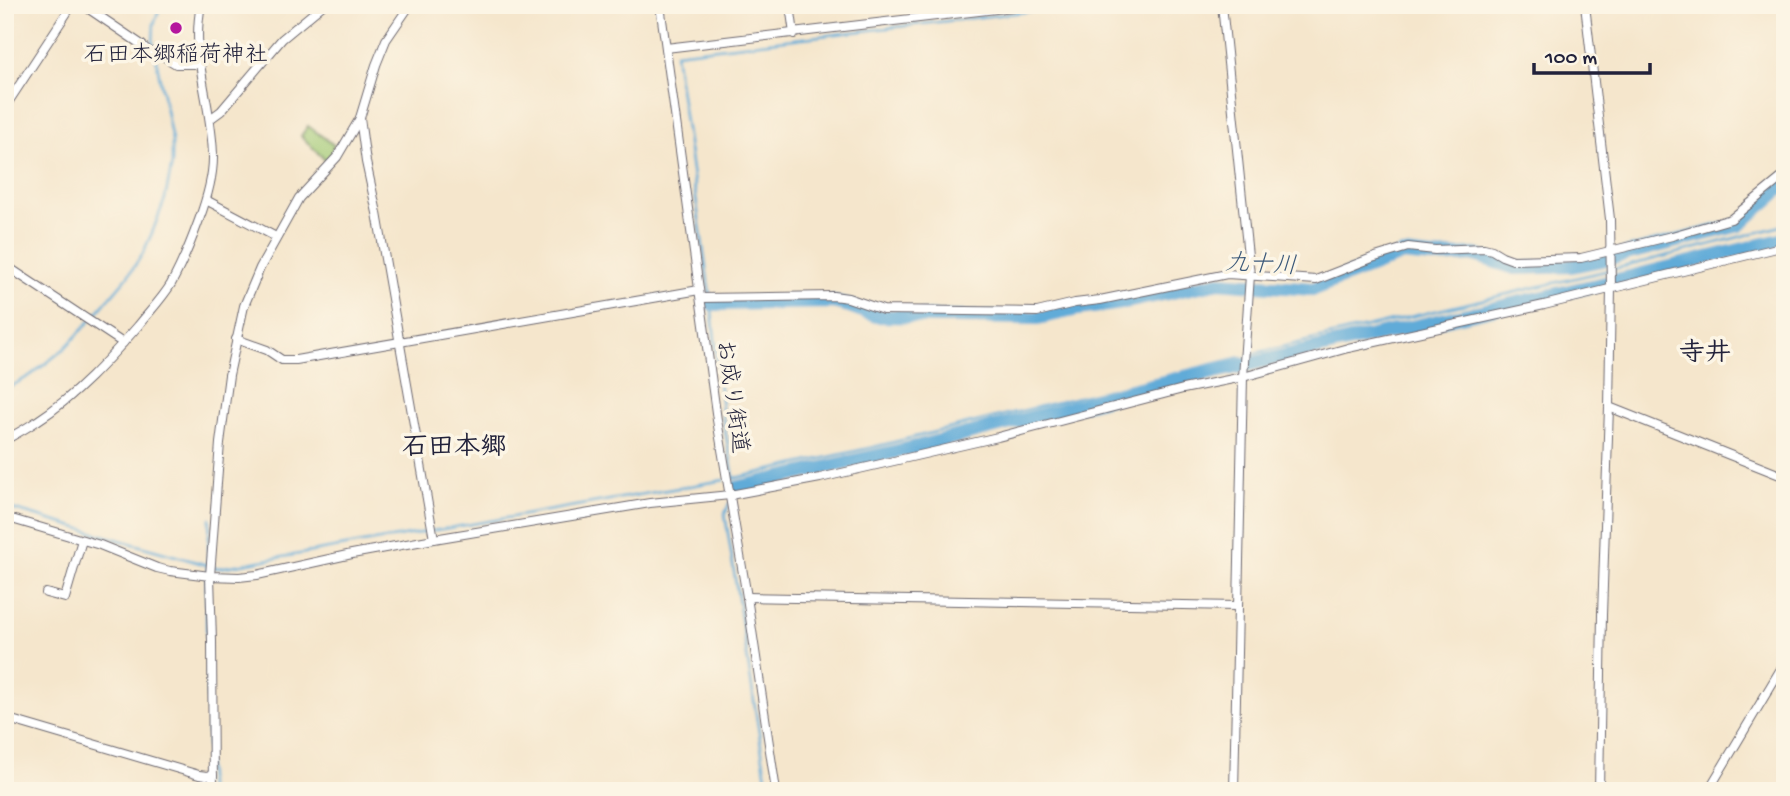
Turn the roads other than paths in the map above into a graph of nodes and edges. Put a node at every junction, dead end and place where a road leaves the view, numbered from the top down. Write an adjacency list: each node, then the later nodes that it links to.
1 (72, 5): 16 (street)
2 (83, 5): 15 (street)
3 (201, 5): 15 (street)
4 (323, 5): 18 (street)
5 (397, 5): 12 (street)
6 (410, 5): 12 (street)
7 (660, 5): 14 (street, お成り街道)
8 (790, 5): 13 (street)
9 (1029, 5): 13 (street)
10 (1222, 5): 25 (street)
11 (1584, 5): 23 (street)
12 (403, 14): 17 (street)
13 (794, 34): 14 (street)
14 (666, 48): 27 (street, お成り街道)
15 (199, 64): 18 (street)
16 (5, 107)
17 (360, 118): 21 (street); 29 (street)
18 (210, 119): 20 (street)
19 (1785, 175): 23 (street)
20 (206, 200): 21 (street); 30 (street)
21 (276, 237): 28 (street)
22 (1785, 246): 26 (street)
23 (1609, 251): 25 (street); 26 (street)
24 (5, 265): 30 (street)
25 (1250, 275): 27 (street); 31 (street)
26 (1611, 288): 31 (street); 32 (street)
27 (700, 294): 29 (street); 35 (street, お成り街道)
28 (236, 340): 29 (street); 39 (street)
29 (400, 342): 37 (street)
30 (123, 343): 33 (street)
31 (1243, 377): 35 (street); 42 (street)
32 (1609, 407): 34 (street); 49 (street)
33 (5, 440)
34 (1785, 477)
35 (730, 495): 37 (street); 41 (street, お成り街道)
36 (5, 517): 38 (street)
37 (434, 539): 39 (street)
38 (82, 540): 39 (street); 40 (street)
39 (209, 576): 45 (street)
40 (46, 593)
41 (747, 597): 42 (street); 47 (street, お成り街道)
42 (1237, 606): 48 (street)
43 (1785, 662): 50 (street)
44 (5, 718): 45 (street)
45 (214, 775): 46 (street)
46 (213, 791)
47 (776, 791)
48 (1234, 791)
49 (1600, 791)
50 (1708, 791)

